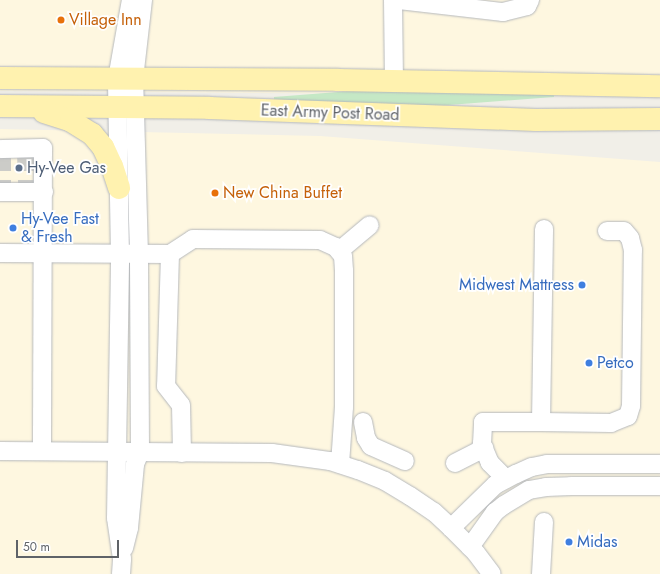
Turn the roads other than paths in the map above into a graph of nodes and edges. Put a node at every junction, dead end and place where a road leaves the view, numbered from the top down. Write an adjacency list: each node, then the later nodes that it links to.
1 (131, 0): 8 (lane)
2 (143, 0): 8 (lane)
3 (393, 0): 9 (lane)
4 (399, 0): 6 (lane)
5 (530, 0): 6 (lane)
6 (445, 3)
7 (0, 78): 8 (main road, East Army Post Road)
8 (125, 79): 9 (main road, East Army Post Road); 13 (lane)
9 (394, 81): 10 (main road, East Army Post Road)
10 (659, 85)
11 (0, 106): 12 (main road, East Army Post Road)
12 (30, 106): 13 (main road, East Army Post Road); 16 (main road)
13 (126, 106): 14 (main road, East Army Post Road); 16 (lane); 27 (lane)
14 (660, 119)
15 (1, 150): 18 (lane)
16 (119, 188): 26 (lane)
17 (1, 189): 18 (lane)
18 (32, 189): 24 (lane)
19 (370, 225): 22 (lane)
20 (544, 229): 29 (lane)
21 (607, 231): 29 (lane)
22 (339, 251): 25 (lane); 38 (lane)
23 (0, 254): 24 (lane)
24 (44, 254): 26 (lane); 32 (lane)
25 (170, 254): 27 (lane); 35 (lane)
26 (120, 255): 27 (lane); 33 (lane)
27 (139, 255): 34 (lane)
28 (363, 422): 36 (lane)
29 (542, 422): 30 (lane)
30 (484, 448): 37 (lane); 40 (lane)
31 (0, 451): 32 (lane)
32 (42, 451): 33 (lane)
33 (117, 452): 34 (lane); 45 (lane)
34 (140, 452): 35 (lane); 45 (lane)
35 (182, 453): 38 (lane)
36 (405, 461)
37 (455, 463)
38 (340, 464): 43 (lane)
39 (660, 464): 40 (lane)
40 (506, 479): 43 (lane)
41 (660, 486): 44 (lane)
42 (544, 522): 47 (lane)
43 (451, 528): 44 (lane)
44 (470, 547): 46 (lane)
45 (121, 566)
46 (492, 574)
47 (542, 574)

